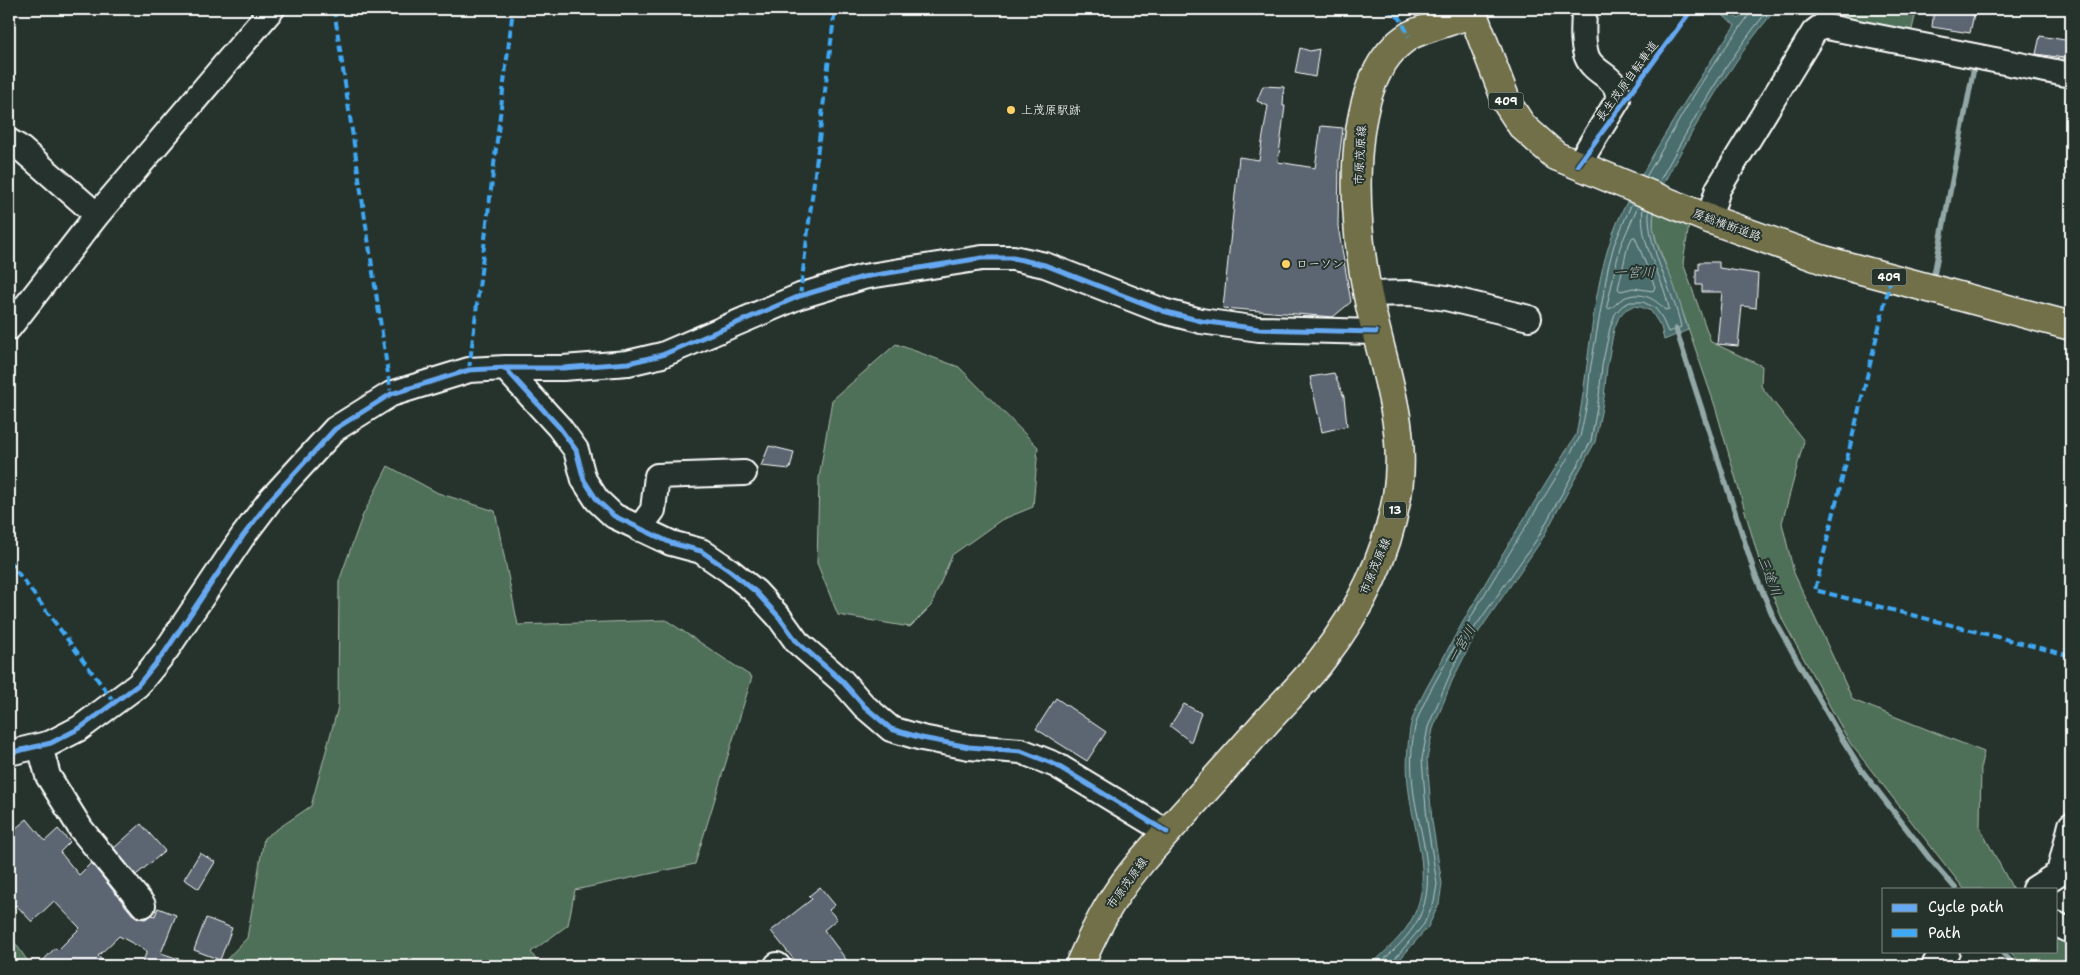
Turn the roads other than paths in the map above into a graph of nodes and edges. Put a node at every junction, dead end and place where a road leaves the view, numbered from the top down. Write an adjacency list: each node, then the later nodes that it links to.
1 (272, 9): 7 (street)
2 (1584, 9): 6 (street)
3 (1472, 11): 6 (main road, 房総横断道路 / 409); 9 (main road, 市原茂原線 / 13)
4 (2071, 75): 8 (street)
5 (9, 142): 7 (street)
6 (1578, 165): 8 (main road, 房総横断道路 / 409)
7 (98, 215): 12 (street)
8 (1709, 218): 11 (main road, 房総横断道路 / 409)
9 (1367, 294): 10 (street); 13 (main road, 市原茂原線 / 13)
10 (1529, 318)
11 (2071, 326)
12 (9, 328)
13 (1376, 332): 14 (street); 20 (main road, 市原茂原線 / 13)
14 (505, 368): 16 (street); 17 (street)
15 (744, 473): 16 (street)
16 (639, 529): 20 (street)
17 (40, 746): 18 (street); 23 (street)
18 (9, 754)
19 (2071, 826): 21 (street)
20 (1167, 832): 27 (main road, 市原茂原線 / 13)
21 (2057, 881): 22 (street)
22 (2037, 888)
23 (143, 906)
24 (2058, 925): 25 (street)
25 (2071, 931)
26 (1946, 952): 28 (street)
27 (1079, 966)
28 (1934, 966)

